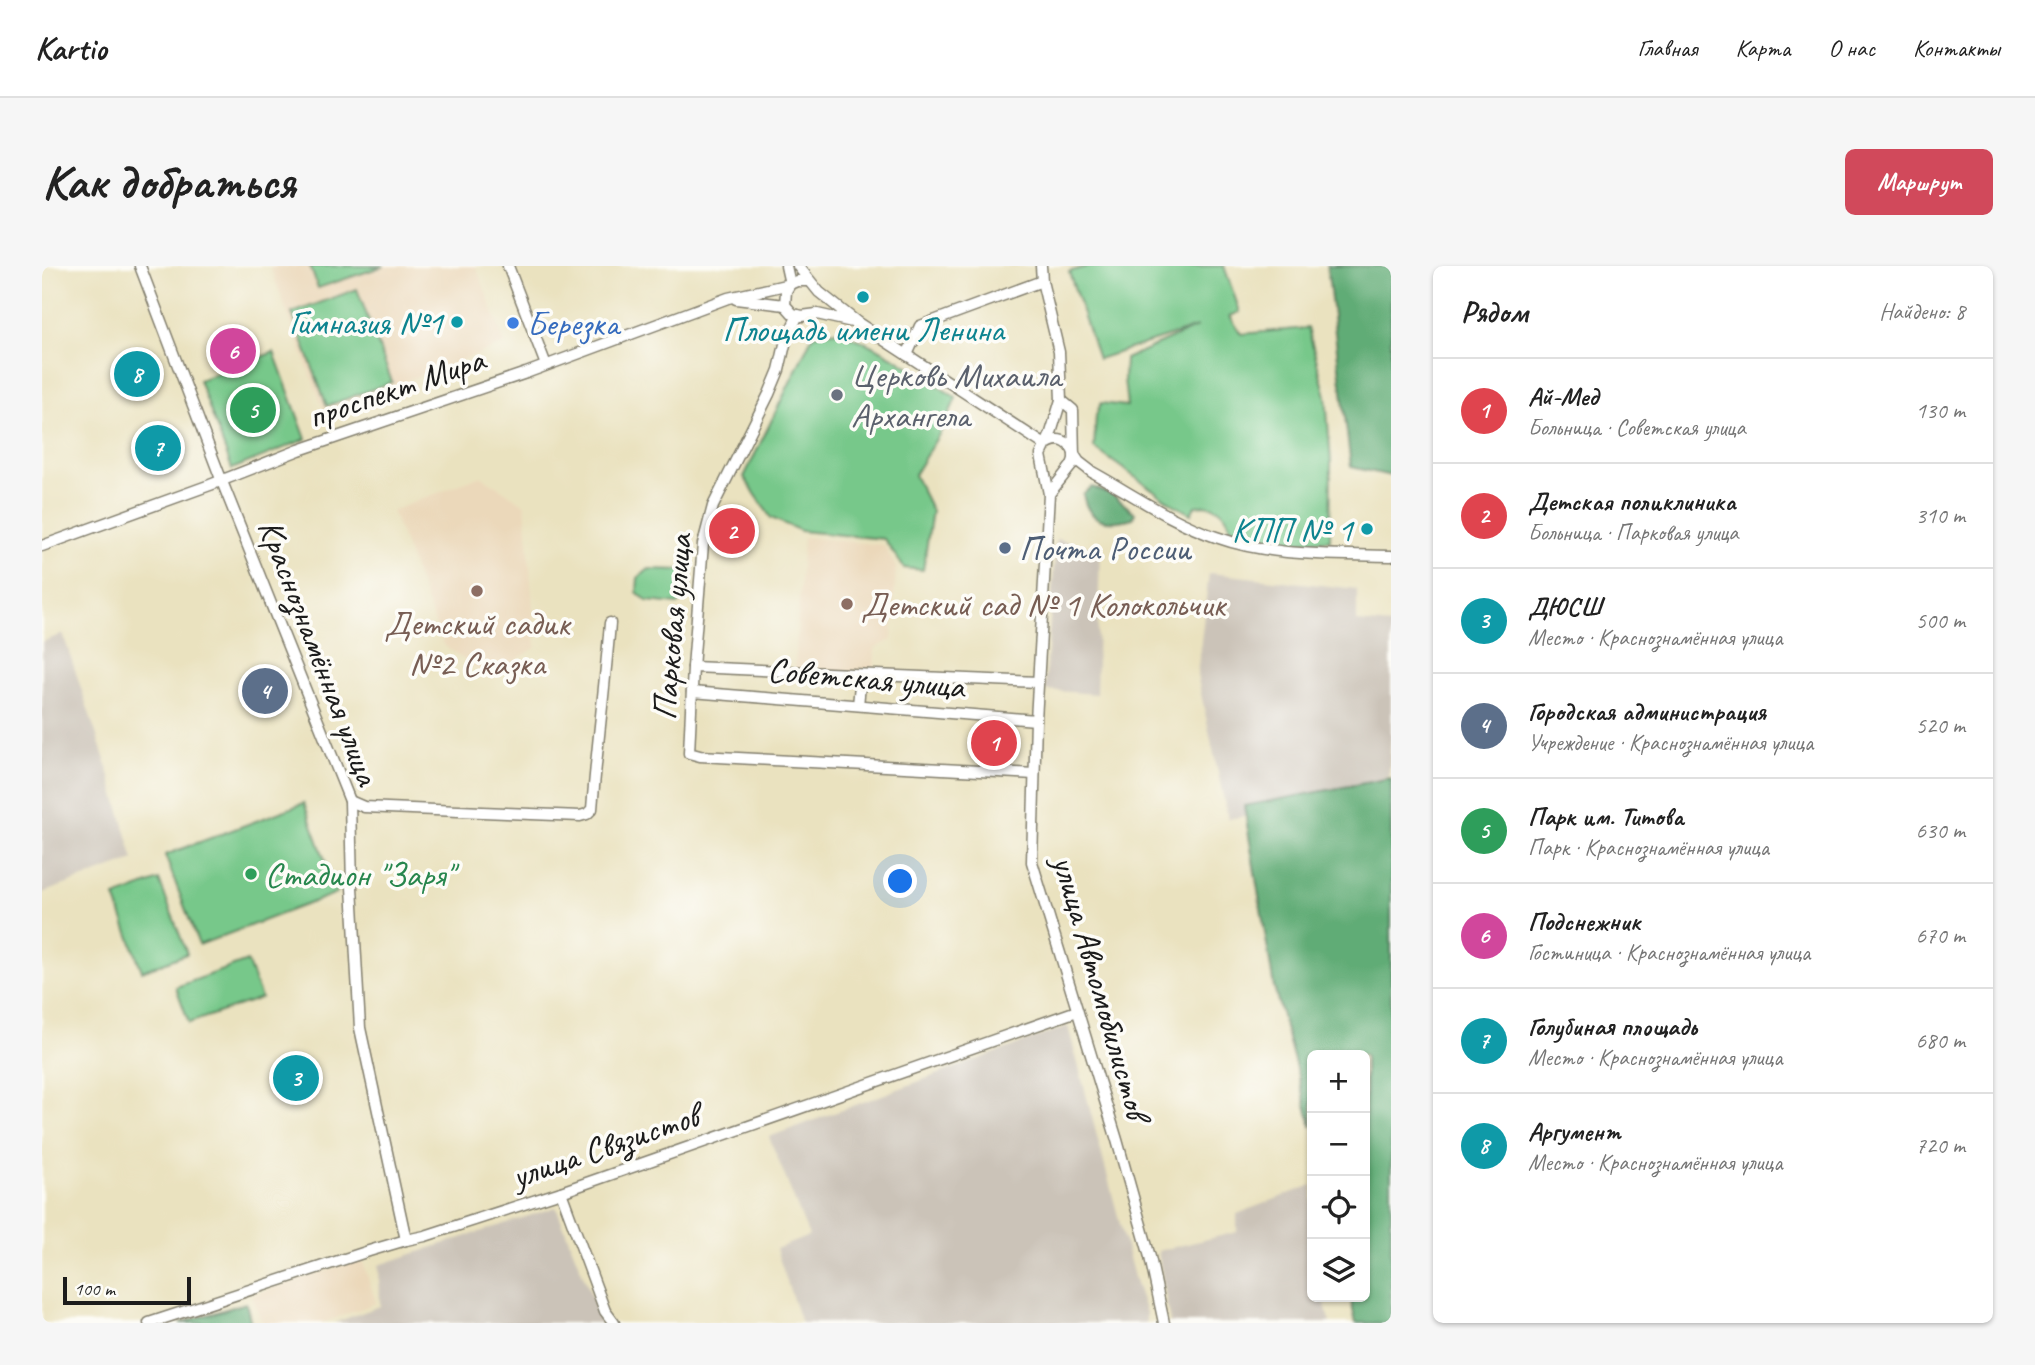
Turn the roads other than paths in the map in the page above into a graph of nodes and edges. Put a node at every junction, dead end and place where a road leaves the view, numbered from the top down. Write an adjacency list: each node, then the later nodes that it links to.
1 (140, 266): 21 (street, Краснознамённая улица)
2 (508, 266): 16 (street)
3 (786, 266): 8 (street)
4 (798, 266): 6 (street)
5 (1041, 266): 7 (street)
6 (808, 281): 8 (street); 9 (street)
7 (1042, 281): 15 (street); 17 (street)
8 (790, 284): 10 (street, проспект Мира); 11 (street)
9 (819, 292): 12 (street); 14 (street)
10 (728, 298): 11 (street, проспект Мира); 16 (street, проспект Мира)
11 (785, 305): 13 (street)
12 (810, 314): 13 (street); 14 (street)
13 (798, 315): 26 (street, Парковая улица)
14 (858, 323): 15 (street)
15 (907, 355): 18 (street)
16 (547, 365): 21 (street, проспект Мира)
17 (1061, 400): 18 (street); 19 (street)
18 (1045, 445): 19 (street); 20 (street)
19 (1073, 461): 20 (street); 22 (street); 24 (street)
20 (1044, 465): 22 (street, улица Автомобилистов)
21 (221, 480): 23 (street, проспект Мира); 33 (street, Краснознамённая улица)
22 (1049, 494): 28 (street, улица Автомобилистов)
23 (42, 546)
24 (1391, 556)
25 (610, 623): 33 (street)
26 (693, 667): 27 (street); 29 (street, Парковая улица)
27 (860, 675): 28 (street); 30 (street)
28 (1038, 682): 31 (street, улица Автомобилистов)
29 (692, 692): 30 (street, Советская улица); 32 (street, Парковая улица)
30 (858, 705): 31 (street, Советская улица)
31 (1036, 720): 32 (street, улица Автомобилистов)
32 (1034, 774): 34 (street, улица Автомобилистов)
33 (351, 801): 36 (street, Краснознамённая улица)
34 (1077, 1011): 35 (street, улица Связистов); 39 (street, улица Автомобилистов)
35 (561, 1192): 36 (street, улица Связистов); 38 (street)
36 (406, 1240): 37 (street, улица Связистов)
37 (149, 1323)
38 (614, 1323)
39 (1164, 1323)

